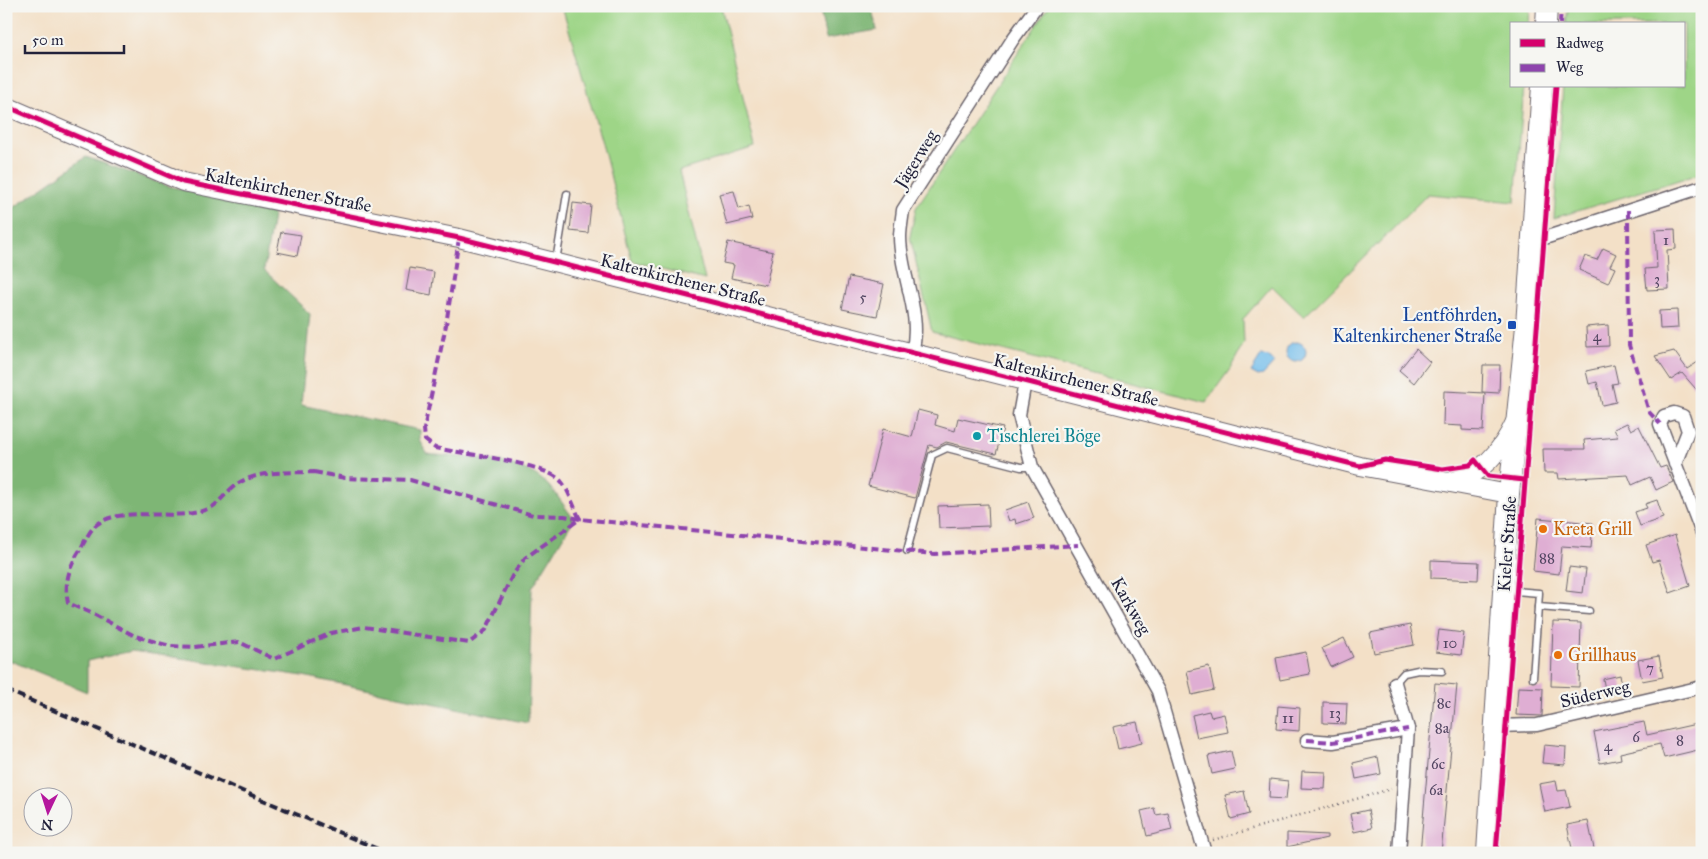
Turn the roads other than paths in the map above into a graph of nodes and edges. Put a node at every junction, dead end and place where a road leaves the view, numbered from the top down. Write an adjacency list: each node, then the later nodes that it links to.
1 (1037, 6): 10 (street, Jägerweg)
2 (1547, 6): 3 (main road)
3 (1546, 22)
4 (1542, 88): 8 (main road, Kieler Straße)
5 (6, 106): 9 (main road, Kaltenkirchener Straße)
6 (1702, 187): 8 (street)
7 (567, 194): 9 (lane)
8 (1532, 242): 12 (main road, Kieler Straße)
9 (555, 262): 10 (main road, Kaltenkirchener Straße)
10 (912, 352): 11 (main road, Kaltenkirchener Straße)
11 (1025, 382): 14 (street, Karkweg); 15 (main road, Kaltenkirchener Straße)
12 (1518, 415): 15 (main road); 16 (main road, Kieler Straße)
13 (1675, 464): 17 (street)
14 (1032, 466): 18 (lane); 29 (street, Karkweg)
15 (1448, 482): 16 (main road, Kaltenkirchener Straße)
16 (1509, 494): 19 (main road, Kieler Straße)
17 (1702, 533)
18 (907, 552)
19 (1504, 590): 20 (lane); 26 (main road, Kieler Straße)
20 (1538, 606): 21 (lane); 23 (lane)
21 (1589, 611)
22 (1442, 671): 24 (lane)
23 (1533, 678)
24 (1395, 684): 27 (street)
25 (1702, 687): 26 (street, Süderweg)
26 (1496, 726): 31 (main road, Kieler Straße)
27 (1408, 729): 28 (street); 30 (street)
28 (1307, 740)
29 (1204, 848)
30 (1399, 853)
31 (1487, 853)

